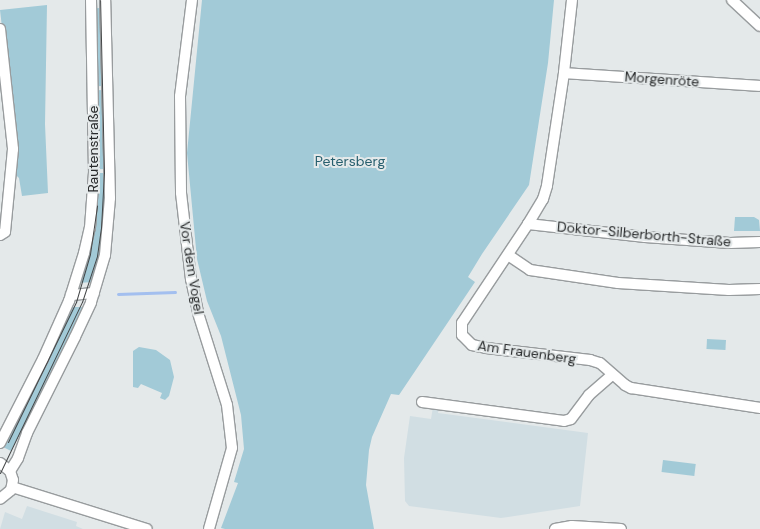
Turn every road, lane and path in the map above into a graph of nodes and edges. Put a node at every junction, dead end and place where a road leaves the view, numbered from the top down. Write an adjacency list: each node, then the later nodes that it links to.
1 (91, 0): 16 (street, Rautenstraße)
2 (106, 0): 15 (street, Rautenstraße)
3 (192, 0): 26 (street, Vor dem Vogel)
4 (572, 0): 8 (street, Am Frauenberg)
5 (732, 0): 6 (street)
6 (760, 26)
7 (0, 29): 11 (street)
8 (564, 73): 9 (street, Morgenröte); 10 (street, Am Frauenberg)
9 (760, 86)
10 (528, 224): 12 (street, Doktor-Silberborth-Straße); 13 (street, Am Frauenberg)
11 (0, 235)
12 (760, 242)
13 (508, 255): 14 (street); 17 (street, Am Frauenberg)
14 (760, 289)
15 (94, 294): 16 (street); 22 (street, Rautenstraße)
16 (71, 295): 20 (street, Rautenstraße)
17 (612, 375): 18 (street); 19 (street, Am Frauenberg)
18 (422, 402)
19 (760, 408)
20 (0, 443)
21 (0, 464): 22 (street)
22 (10, 472): 23 (street)
23 (12, 487): 24 (street); 25 (street)
24 (0, 499)
25 (147, 529)
26 (209, 529)
27 (555, 529): 28 (street)
28 (621, 529)

